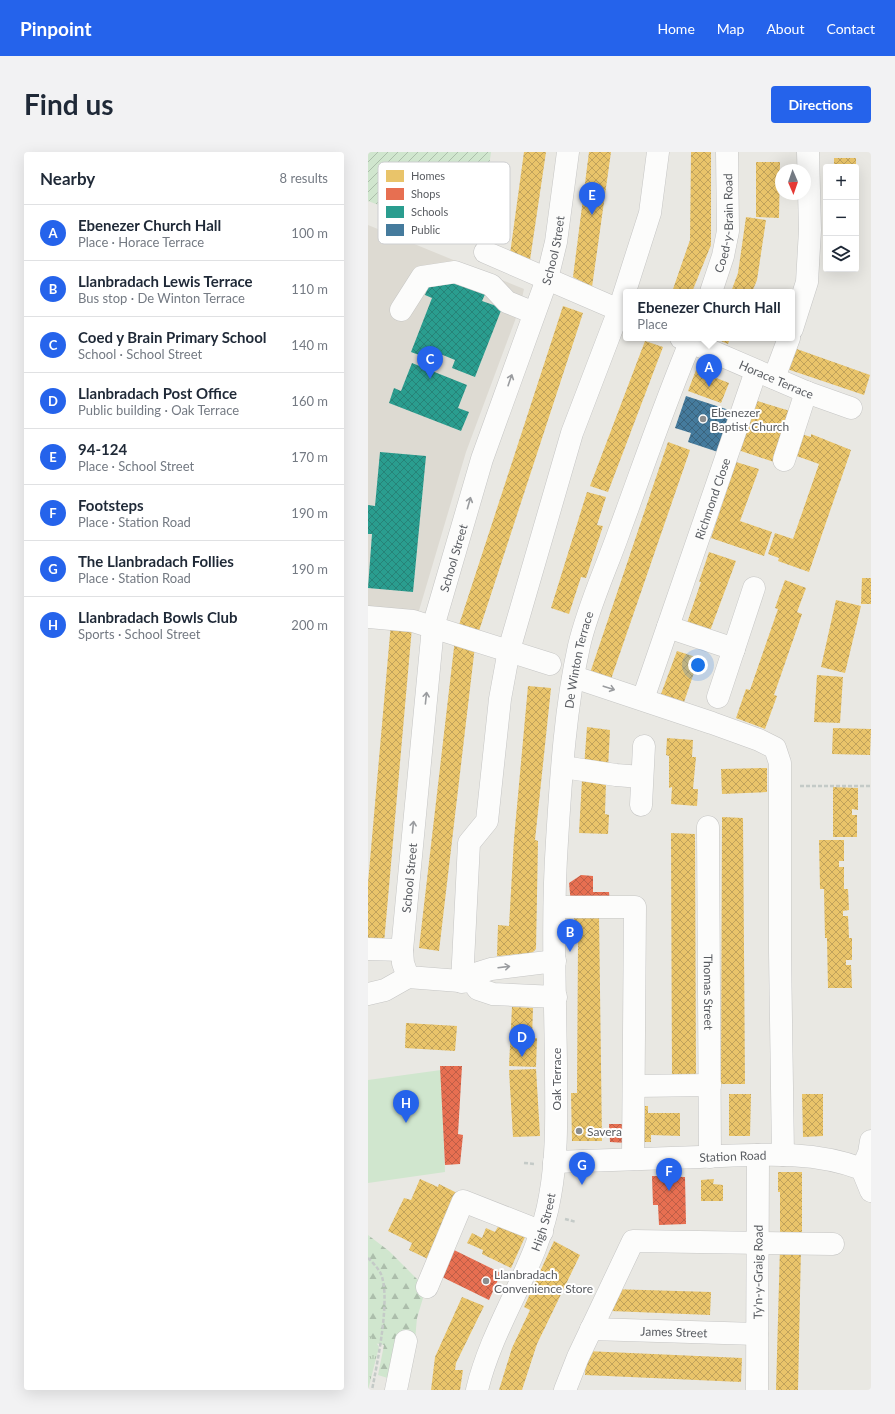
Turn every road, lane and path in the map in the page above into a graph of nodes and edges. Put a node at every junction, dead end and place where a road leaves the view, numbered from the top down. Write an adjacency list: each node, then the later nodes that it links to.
1 (568, 152): 6 (street, School Street)
2 (658, 152): 7 (street)
3 (727, 152): 8 (street, Coed-y-Brain Road)
4 (808, 152): 12 (street)
5 (485, 252): 6 (street)
6 (547, 279): 10 (street); 11 (street, School Street)
7 (628, 289)
8 (712, 289)
9 (401, 310): 11 (street)
10 (622, 312): 25 (street)
11 (534, 313): 22 (street, School Street, one-way to 11)
12 (795, 320)
13 (687, 341): 27 (street, De Winton Terrace)
14 (692, 341): 16 (street, Horace Terrace)
15 (787, 341): 16 (street, Richmond Close)
16 (765, 375): 17 (street, Horace Terrace); 23 (street, Richmond Close)
17 (806, 392): 18 (street, Horace Terrace); 19 (street)
18 (851, 408)
19 (784, 460)
20 (754, 588): 24 (street)
21 (368, 617): 22 (street)
22 (433, 627): 25 (street); 39 (street, School Street, one-way to 22)
23 (668, 627): 24 (street); 29 (street, Richmond Close)
24 (734, 649): 28 (street)
25 (509, 650): 26 (street); 42 (street)
26 (550, 664)
27 (574, 677): 29 (street, one-way to 29); 31 (street, De Winton Terrace)
28 (718, 697)
29 (643, 699): 49 (street)
30 (644, 746): 32 (street)
31 (563, 767): 32 (street); 37 (street, De Winton Terrace)
32 (641, 777): 35 (street)
33 (804, 786): 34 (path)
34 (871, 786)
35 (641, 805)
36 (708, 827): 45 (street, Thomas Street)
37 (555, 907): 40 (street, De Winton Terrace); 46 (street)
38 (368, 949): 39 (street)
39 (402, 950): 41 (street, School Street)
40 (555, 961): 42 (street, one-way to 40); 44 (street, De Winton Terrace)
41 (408, 977): 42 (street); 43 (street)
42 (467, 982): 44 (street)
43 (376, 992)
44 (556, 996): 52 (street, Oak Terrace)
45 (710, 1085): 46 (street); 50 (street, Thomas Street)
46 (635, 1086): 51 (street)
47 (871, 1141): 53 (street)
48 (758, 1155): 49 (street, Station Road); 50 (street, Station Road); 56 (street, Ty'n-y-Graig Road)
49 (783, 1155): 53 (street, Station Road)
50 (710, 1156): 51 (street, Station Road)
51 (633, 1159): 52 (street, Station Road)
52 (554, 1162): 55 (street, High Street)
53 (862, 1169): 54 (street)
54 (871, 1191)
55 (542, 1232): 59 (street); 65 (street, High Street)
56 (757, 1243): 57 (street); 60 (street); 61 (street, Ty'n-y-Graig Road)
57 (833, 1244)
58 (368, 1258): 63 (path)
59 (427, 1287)
60 (591, 1329): 61 (street, James Street); 66 (street)
61 (757, 1334): 67 (street, Ty'n-y-Graig Road)
62 (406, 1341): 64 (street)
63 (372, 1390)
64 (396, 1390)
65 (477, 1390)
66 (566, 1390)
67 (757, 1390)

